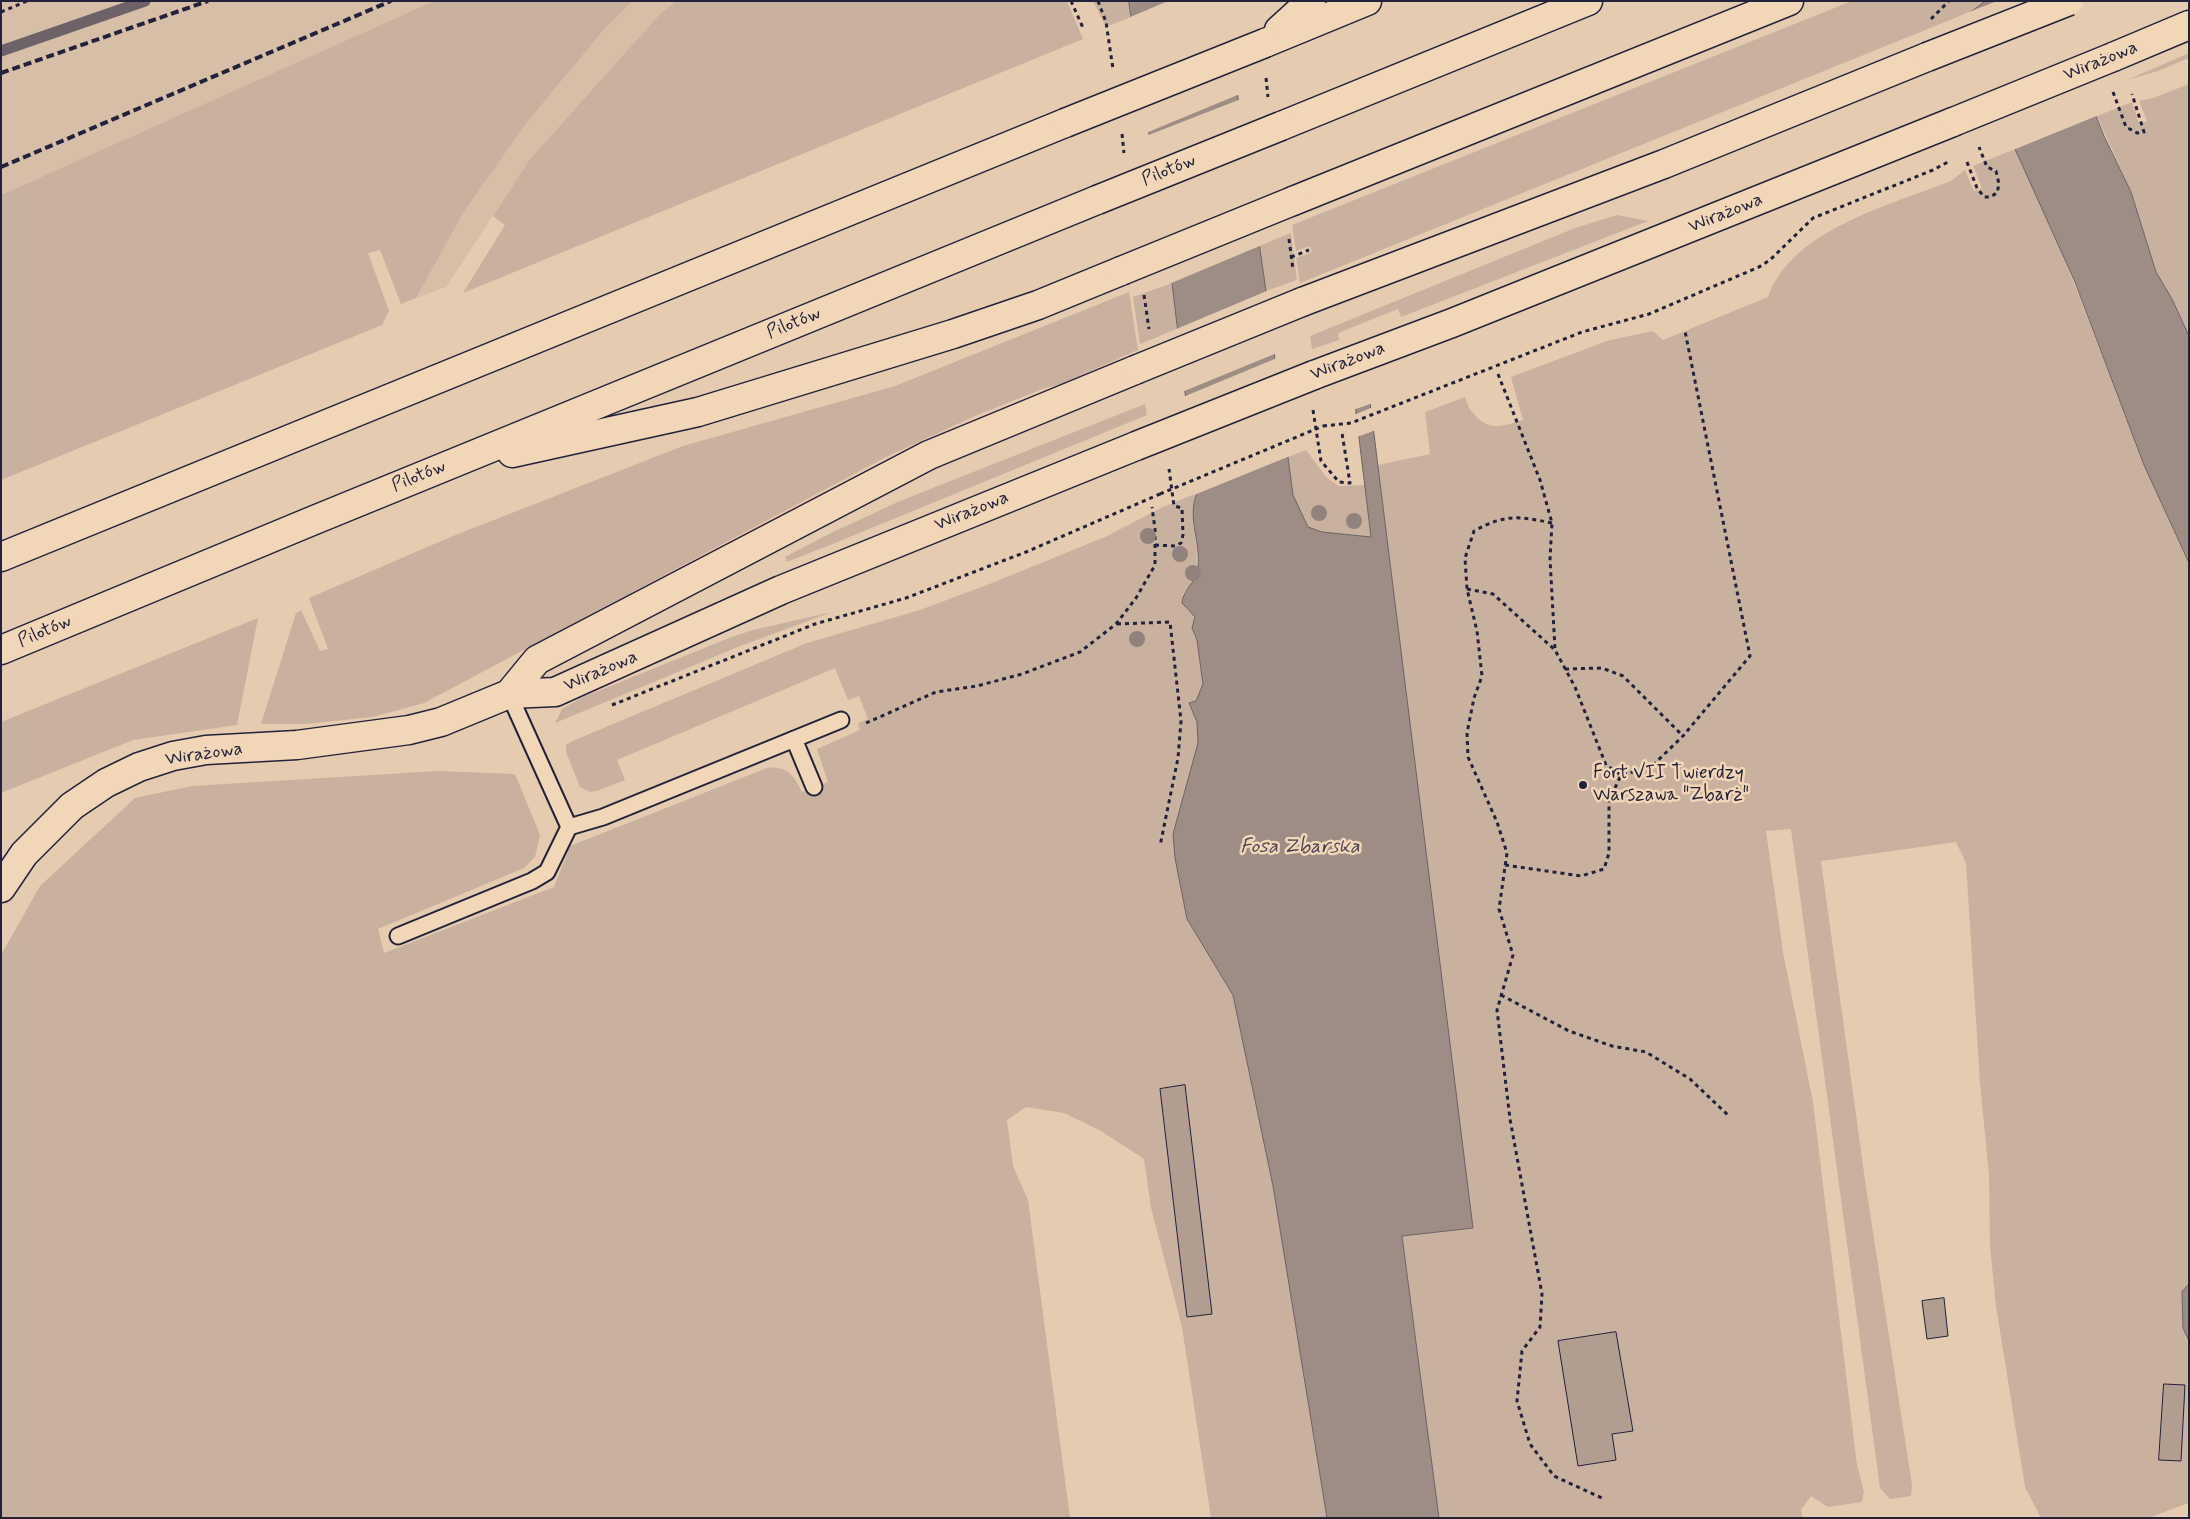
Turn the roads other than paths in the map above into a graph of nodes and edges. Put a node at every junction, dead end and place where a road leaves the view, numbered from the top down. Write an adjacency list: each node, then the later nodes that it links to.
1 (1311, 1): 7 (main road)
2 (1367, 1): 7 (main road)
3 (1588, 1): 8 (main road, Pilotów, bridge)
4 (1790, 1): 8 (main road, bridge)
5 (2069, 1): 11 (main road, Wirażowa, bridge)
6 (2189, 25): 11 (main road, Wirażowa, bridge)
7 (1265, 43): 9 (main road, bridge)
8 (438, 469): 10 (main road, Pilotów)
9 (1, 557)
10 (1, 650)
11 (509, 694): 15 (lane); 16 (main road, Wirażowa)
12 (841, 720): 13 (lane)
13 (794, 739): 14 (lane); 15 (lane)
14 (814, 787)
15 (569, 827): 17 (lane)
16 (1, 888)
17 (398, 936)

